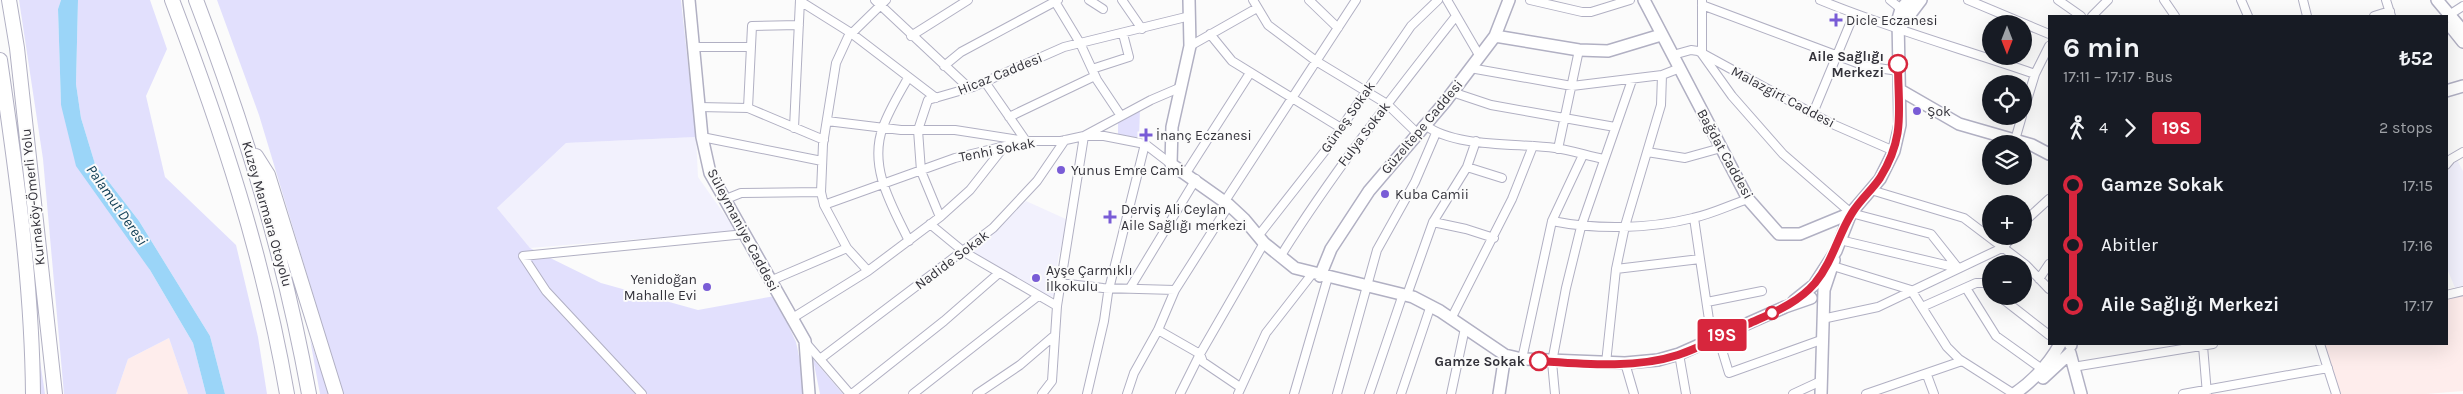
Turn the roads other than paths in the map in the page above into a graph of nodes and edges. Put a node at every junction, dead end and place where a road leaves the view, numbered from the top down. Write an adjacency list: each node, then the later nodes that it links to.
1 (9, 0): 236 (highway, Kurnaköy-Ömerli Yolu)
2 (172, 0): 237 (highway, Kuzey Marmara Otoyolu)
3 (196, 0): 122 (highway, Kuzey Marmara Otoyolu)
4 (689, 0): 71 (street, Süleymaniye Caddesi)
5 (800, 0): 55 (street); 60 (street)
6 (968, 0): 65 (street)
7 (1056, 0): 68 (street); 80 (street)
8 (1089, 0): 39 (street)
9 (1122, 0): 57 (street)
10 (1189, 0): 49 (street)
11 (1253, 0): 38 (street)
12 (1309, 0): 56 (street)
13 (1356, 0): 56 (street)
14 (1438, 0): 98 (street, Güneş Sokak)
15 (1447, 0): 50 (street)
16 (1530, 0): 34 (street)
17 (1630, 0): 34 (street)
18 (1644, 0): 51 (street, Bağdat Caddesi)
19 (1653, 0): 51 (street)
20 (1890, 0): 36 (street)
21 (1921, 0): 58 (street)
22 (1968, 0): 63 (street)
23 (2058, 0): 42 (street)
24 (2108, 0): 43 (street)
25 (2164, 0): 44 (street)
26 (2241, 0): 45 (street)
27 (2303, 0): 46 (street)
28 (2386, 0): 41 (street)
29 (2427, 0): 47 (street)
30 (2437, 0): 48 (street)
31 (1507, 1): 66 (street, Güzeltepe Caddesi)
32 (1824, 1): 40 (street)
33 (881, 2): 60 (street); 65 (street)
34 (1611, 2)
35 (1702, 3): 74 (street); 77 (street)
36 (1905, 4): 58 (street)
37 (2463, 6): 52 (street)
38 (1257, 8): 62 (street); 79 (street)
39 (1103, 9)
40 (1854, 14): 58 (street); 77 (street)
41 (2390, 14)
42 (2080, 15)
43 (2093, 15)
44 (2174, 15)
45 (2247, 15)
46 (2307, 15)
47 (2443, 15)
48 (2444, 15)
49 (1190, 16): 57 (street, Hicaz Caddesi); 69 (street)
50 (1456, 16): 75 (street); 104 (street, Fulya Sokak)
51 (1652, 16): 64 (street, Bağdat Caddesi)
52 (2448, 17)
53 (2448, 20): 59 (street)
54 (2448, 21): 67 (street)
55 (799, 25): 70 (street); 113 (street)
56 (1338, 28): 79 (street)
57 (1142, 29): 61 (street, Hicaz Caddesi)
58 (1898, 30): 83 (street); 86 (street)
59 (2463, 31)
60 (851, 33): 88 (street); 111 (street)
61 (1123, 34): 68 (street, Hicaz Caddesi); 84 (street)
62 (1210, 34): 69 (street); 85 (street)
63 (2048, 34)
64 (1661, 35): 73 (street); 76 (street, Bağdat Caddesi)
65 (911, 36): 80 (street)
66 (1495, 36): 73 (street); 75 (street, Güzeltepe Caddesi)
67 (2463, 42)
68 (1080, 43): 84 (street); 90 (street, Hicaz Caddesi)
69 (1190, 46): 95 (street)
70 (751, 47): 71 (street); 106 (street)
71 (694, 48): 105 (street, Süleymaniye Caddesi)
72 (2048, 48): 86 (street)
73 (1579, 50): 92 (street)
74 (1702, 54): 76 (street, Malazgirt Caddesi); 107 (street, Malazgirt Caddesi); 155 (street)
75 (1479, 55): 81 (street, Güzeltepe Caddesi)
76 (1673, 55): 82 (street, Bağdat Caddesi)
77 (1837, 56): 83 (street); 107 (street)
78 (0, 60): 235 (highway, Kurnaköy-Ömerli Yolu)
79 (1316, 62): 98 (street); 103 (street)
80 (944, 66): 94 (street)
81 (1470, 68): 92 (street); 99 (street, Güzeltepe Caddesi)
82 (1680, 68): 87 (street); 131 (street, Bağdat Caddesi)
83 (1898, 71): 96 (street)
84 (1094, 73): 108 (street); 109 (street)
85 (1250, 73): 103 (street); 144 (street)
86 (2035, 74): 91 (street)
87 (1662, 75): 89 (street); 134 (street)
88 (908, 78): 102 (street); 114 (street)
89 (1632, 80): 92 (street); 112 (street)
90 (985, 82): 94 (street, Hicaz Caddesi); 109 (street)
91 (2032, 84)
92 (1572, 86): 110 (street)
93 (2463, 86): 97 (street)
94 (969, 88): 102 (street, Hicaz Caddesi)
95 (1179, 88): 108 (street); 140 (street)
96 (1900, 90): 119 (street); 133 (street)
97 (2448, 90)
98 (1366, 92): 104 (street); 115 (street, Güneş Sokak)
99 (1452, 92): 110 (street); 116 (street, Güzeltepe Caddesi)
100 (2463, 93): 101 (street)
101 (2448, 97)
102 (936, 98): 117 (street)
103 (1292, 99): 115 (street); 153 (street)
104 (1387, 104): 116 (street); 173 (street, Fulya Sokak)
105 (699, 107): 106 (street); 121 (street, Süleymaniye Caddesi)
106 (748, 108): 113 (street)
107 (1813, 113): 133 (street, Malazgirt Caddesi)
108 (1121, 116): 120 (street)
109 (1009, 117): 125 (street)
110 (1566, 119): 112 (street); 132 (street)
111 (827, 120): 114 (street); 123 (street)
112 (1615, 127): 138 (street)
113 (794, 128): 123 (street)
114 (882, 128): 117 (street); 147 (street)
115 (1341, 128): 166 (street, Güneş Sokak)
116 (1421, 129): 118 (street); 181 (street, Güzeltepe Caddesi)
117 (918, 130): 125 (street); 143 (street)
118 (1436, 133): 126 (street); 188 (street)
119 (1998, 135)
120 (1084, 136): 124 (street, Tenhi Sokak); 127 (street, Tenhi Sokak); 184 (street)
121 (702, 137): 139 (street); 150 (street, Süleymaniye Caddesi)
122 (246, 140): 238 (highway, Kuzey Marmara Otoyolu); 239 (highway)
123 (824, 140): 139 (street)
124 (1065, 140): 125 (street, Tenhi Sokak); 172 (street, Nadide Sokak)
125 (1026, 141): 130 (street, Tenhi Sokak)
126 (1476, 141): 129 (street); 142 (street)
127 (1145, 144): 140 (street, Tenhi Sokak); 186 (street)
128 (2032, 145): 135 (street)
129 (1533, 146): 132 (street); 165 (street)
130 (1002, 148): 143 (street, Tenhi Sokak); 157 (street)
131 (1721, 148): 134 (street); 151 (street, Bağdat Caddesi)
132 (1558, 149): 136 (street)
133 (1894, 151): 148 (street)
134 (1647, 152): 162 (street)
135 (2048, 153)
136 (1583, 155): 138 (street); 160 (street)
137 (2462, 155): 141 (street)
138 (1604, 159): 163 (street)
139 (822, 160): 149 (street)
140 (1171, 164): 144 (street)
141 (2448, 164)
142 (1467, 167): 145 (street); 159 (street)
143 (921, 171): 147 (street, Tenhi Sokak); 157 (street)
144 (1186, 172): 146 (street)
145 (1502, 178)
146 (1196, 180): 153 (street); 187 (street)
147 (883, 186): 154 (street, Tenhi Sokak); 167 (street)
148 (1871, 190): 155 (street); 171 (street)
149 (820, 192): 150 (street); 154 (street)
150 (726, 199): 164 (street, Süleymaniye Caddesi)
151 (1748, 199): 155 (street, Bağdat Caddesi); 158 (street)
152 (2048, 200): 156 (street)
153 (1227, 203): 166 (street); 191 (street)
154 (824, 205): 170 (street)
155 (1852, 213): 168 (street); 177 (street)
156 (2032, 215)
157 (940, 217): 161 (street)
158 (1694, 218): 162 (street); 174 (street)
159 (1432, 222): 165 (street); 197 (street)
160 (1552, 222): 163 (street); 223 (street)
161 (930, 224): 167 (street); 172 (street)
162 (1625, 226): 163 (street); 178 (street)
163 (1581, 227): 225 (street)
164 (744, 234): 183 (street, Süleymaniye Caddesi); 240 (street)
165 (1494, 238): 205 (street)
166 (1261, 239): 173 (street); 219 (street, Güneş Sokak)
167 (909, 241): 179 (street)
168 (1838, 245): 175 (street); 177 (street); 195 (street)
169 (2006, 245): 171 (street)
170 (847, 248): 179 (street); 183 (street)
171 (2004, 248): 177 (street); 182 (street)
172 (964, 252): 180 (street); 222 (street, Nadide Sokak)
173 (1280, 258): 181 (street)
174 (1700, 259): 178 (street); 199 (street)
175 (1832, 266): 192 (street); 195 (street)
176 (2048, 266): 182 (street)
177 (1958, 268): 192 (street)
178 (1616, 269): 226 (street)
179 (868, 271): 204 (street)
180 (999, 273): 198 (street); 242 (street)
181 (1320, 276): 188 (street); 233 (street); 249 (street)
182 (2039, 279): 190 (street)
183 (770, 281): 204 (street, Süleymaniye Caddesi)
184 (1060, 283): 186 (street); 202 (street)
185 (1982, 283): 189 (street)
186 (1110, 288): 187 (street); 246 (street)
187 (1130, 288): 191 (street)
188 (1368, 288): 197 (street); 250 (street)
189 (1966, 288): 203 (street); 229 (street)
190 (2048, 288)
191 (1175, 290): 208 (street)
192 (1911, 290): 203 (street); 206 (street)
193 (2463, 290): 196 (street)
194 (1762, 291): 199 (street)
195 (1816, 292): 206 (street); 211 (street)
196 (2448, 294)
197 (1405, 295): 200 (street); 251 (street)
198 (1038, 296): 202 (street); 243 (street)
199 (1707, 302): 211 (street)
200 (1431, 305): 205 (street); 252 (street)
201 (2010, 305): 209 (street)
202 (1057, 306): 210 (street)
203 (1922, 307): 224 (street)
204 (791, 319): 213 (street, Süleymaniye Caddesi)
205 (1451, 319): 207 (street)
206 (1822, 319): 212 (street)
207 (1465, 328): 221 (street); 253 (street)
208 (1158, 330): 219 (street); 247 (street)
209 (2048, 334)
210 (1055, 335): 244 (street); 245 (street)
211 (1715, 338): 212 (street); 220 (street)
212 (1822, 340): 232 (street)
213 (804, 341): 222 (street); 241 (street, Süleymaniye Caddesi)
214 (2065, 345): 228 (street); 229 (street); 263 (street)
215 (2208, 345): 217 (street)
216 (2320, 345): 230 (street)
217 (2203, 346): 218 (street); 234 (street)
218 (2173, 347): 228 (street)
219 (1200, 354): 233 (street); 248 (street, Güneş Sokak)
220 (1679, 354): 227 (street); 257 (street)
221 (1505, 355): 223 (street); 254 (street)
222 (820, 359): 242 (street)
223 (1522, 360): 225 (street)
224 (1962, 361): 231 (street); 262 (street)
225 (1552, 362): 226 (street); 255 (street)
226 (1606, 363): 227 (street)
227 (1625, 363): 256 (street)
228 (2073, 366): 264 (street)
229 (2042, 368): 262 (street)
230 (2328, 368): 234 (street); 266 (street)
231 (1927, 375): 260 (street); 261 (street)
232 (1821, 381): 258 (street); 259 (street)
233 (1239, 391)
234 (2207, 392): 265 (street)
235 (33, 394)
236 (55, 394)
237 (287, 394)
238 (309, 394)
239 (336, 394)
240 (642, 394)
241 (809, 394)
242 (851, 394)
243 (913, 394)
244 (977, 394)
245 (1042, 394)
246 (1086, 394)
247 (1127, 394)
248 (1180, 394)
249 (1294, 394)
250 (1337, 394)
251 (1369, 394)
252 (1401, 394)
253 (1452, 394)
254 (1499, 394)
255 (1556, 394)
256 (1634, 394)
257 (1686, 394)
258 (1793, 394)
259 (1821, 394)
260 (1866, 394)
261 (1934, 394)
262 (2014, 394)
263 (2024, 394)
264 (2081, 394)
265 (2183, 394)
266 (2336, 394)

